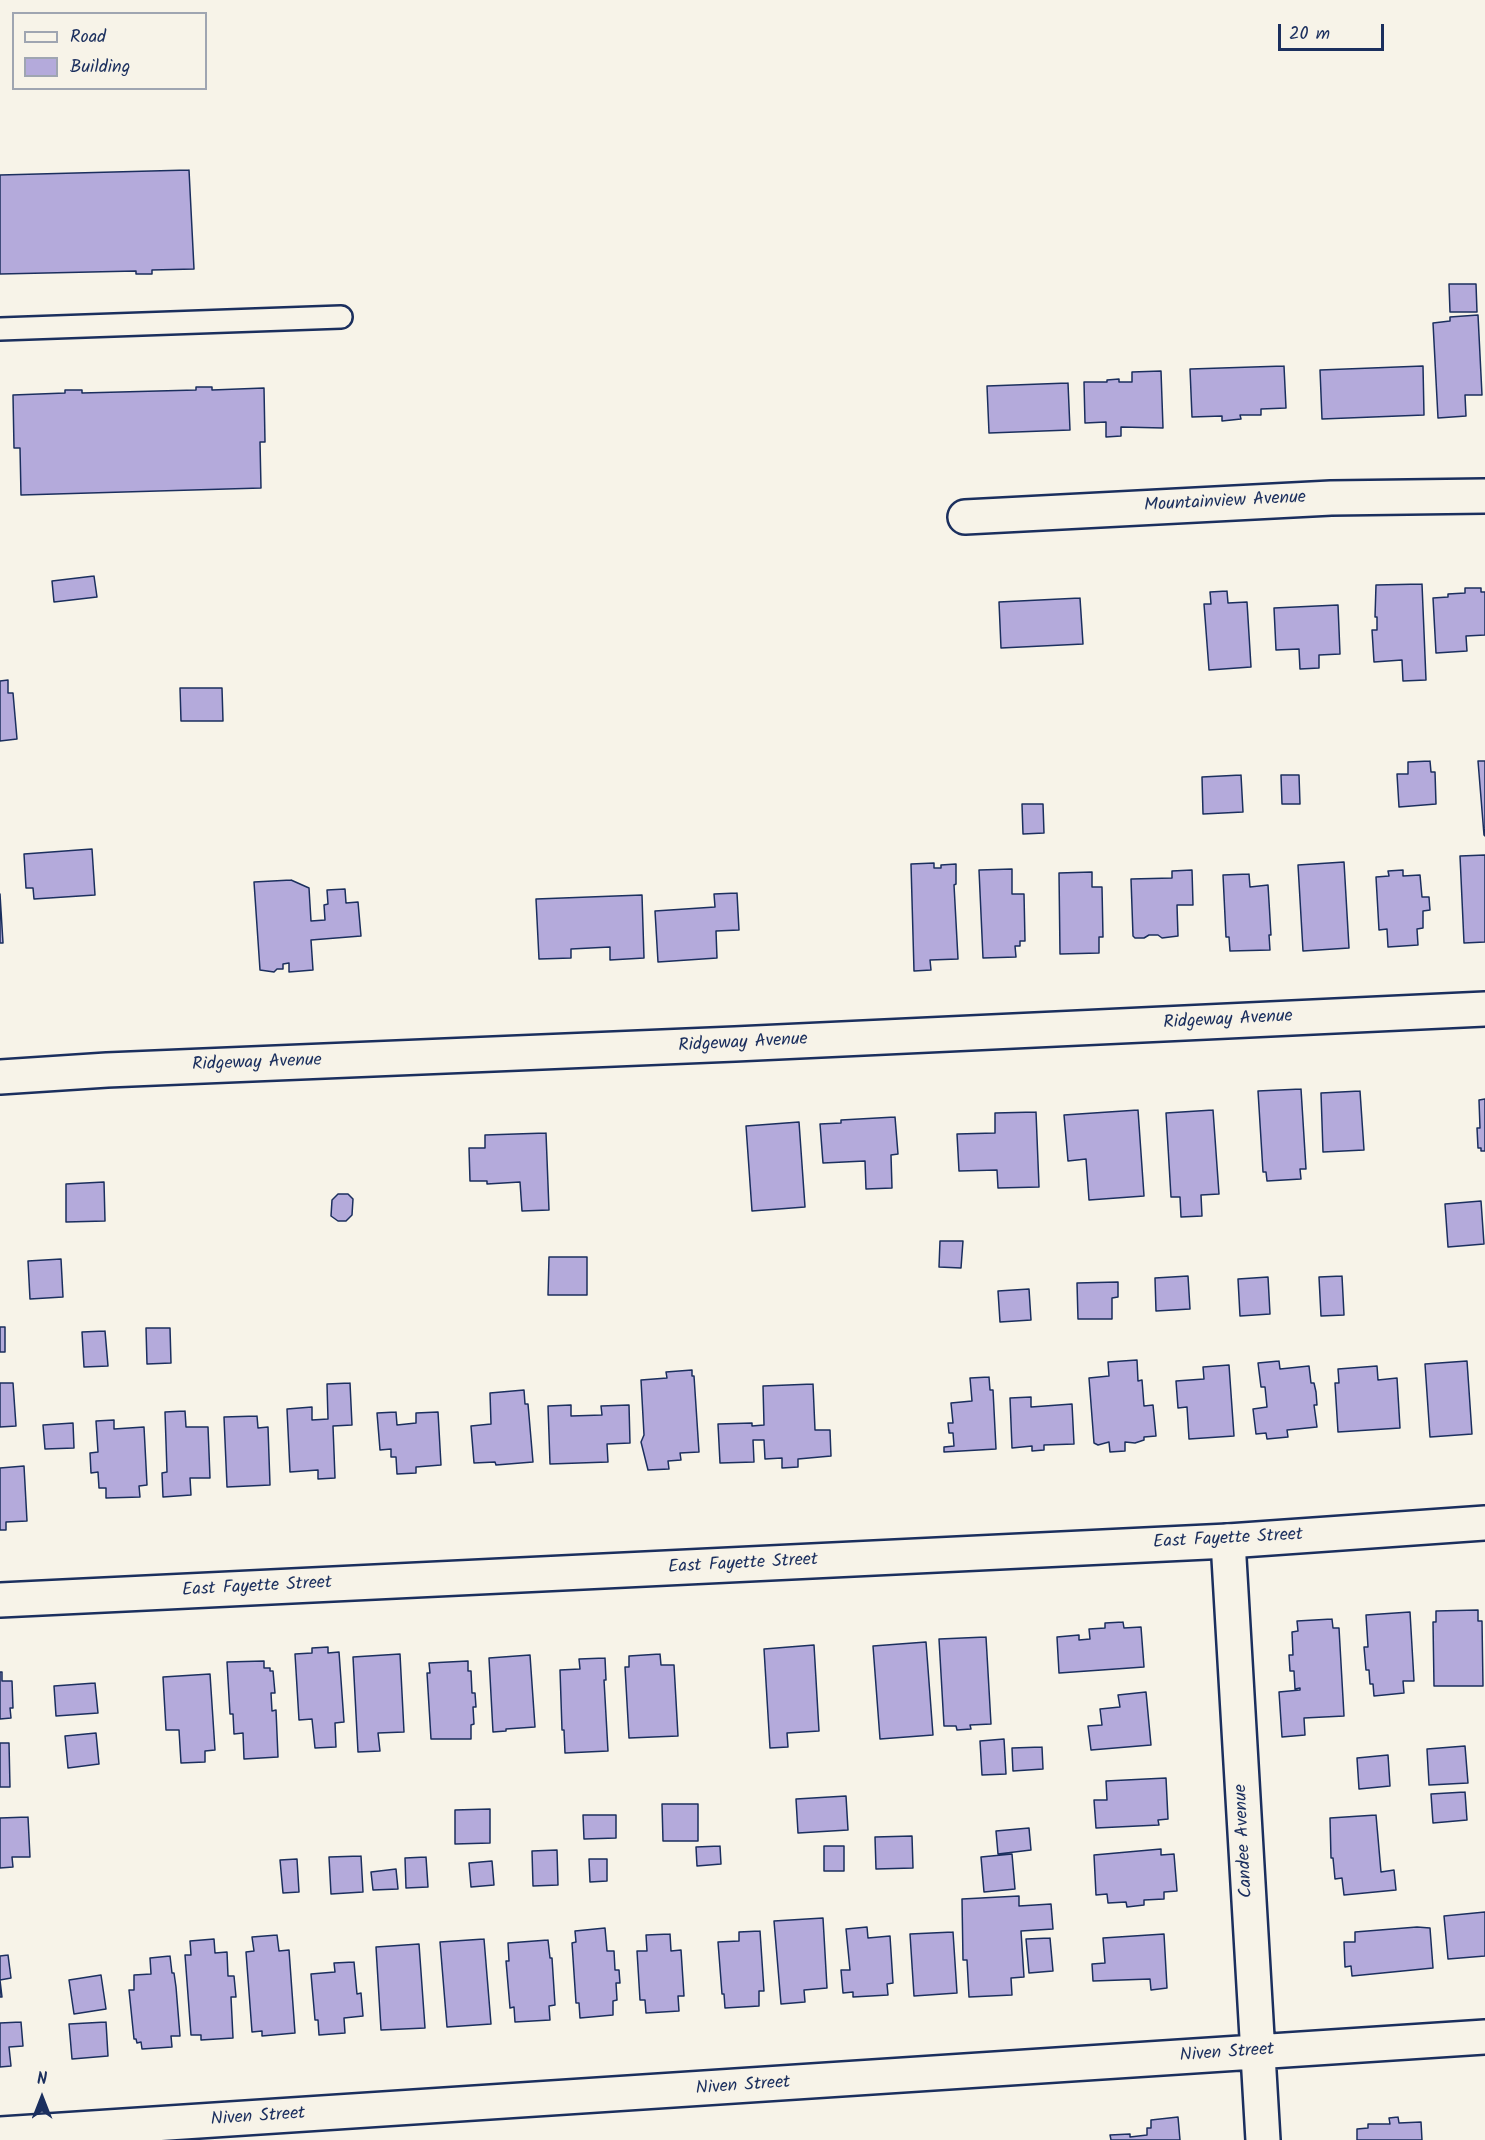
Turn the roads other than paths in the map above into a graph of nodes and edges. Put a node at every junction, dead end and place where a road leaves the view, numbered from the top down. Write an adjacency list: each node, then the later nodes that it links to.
1 (341, 317): 2 (lane)
2 (0, 328)
3 (1485, 496): 4 (street, Mountainview Avenue)
4 (965, 517)
5 (1485, 1009): 6 (street, Ridgeway Avenue)
6 (0, 1077)
7 (1485, 1523): 8 (street, East Fayette Street)
8 (1228, 1541): 9 (street, East Fayette Street); 11 (street, Candee Avenue)
9 (0, 1600)
10 (1485, 2037): 11 (street, Niven Street)
11 (1257, 2052): 12 (street, Niven Street); 13 (street, Candee Avenue)
12 (0, 2134)
13 (1263, 2140)

